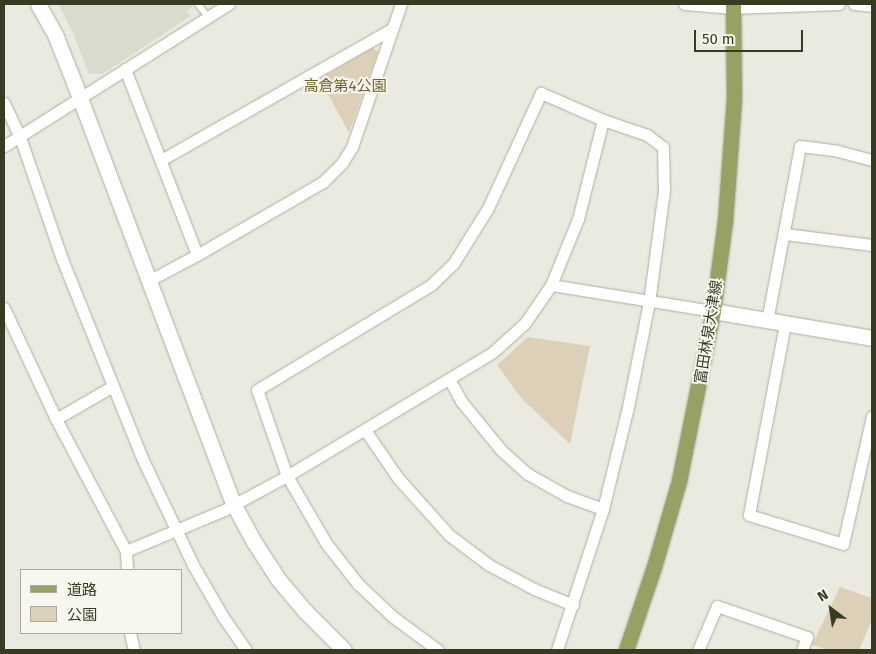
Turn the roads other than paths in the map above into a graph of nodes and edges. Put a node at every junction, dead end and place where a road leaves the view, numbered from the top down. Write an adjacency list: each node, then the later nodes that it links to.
1 (38, 4): 14 (street)
2 (198, 4): 11 (lane)
3 (229, 4): 11 (street)
4 (400, 4): 12 (street)
5 (684, 4): 9 (street)
6 (839, 4): 8 (street)
7 (854, 4): 10 (street)
8 (808, 5): 9 (street)
9 (733, 6): 28 (main road, 富田林泉大津線)
10 (872, 6)
11 (209, 17): 13 (street)
12 (390, 30): 19 (street); 23 (street)
13 (125, 69): 14 (street); 19 (street)
14 (80, 98): 17 (street); 24 (street)
15 (4, 103): 17 (street)
16 (603, 120): 25 (street); 26 (street); 37 (street)
17 (20, 137): 18 (street); 33 (street)
18 (4, 146)
19 (162, 160): 23 (street)
20 (872, 160): 21 (street)
21 (785, 234): 22 (street); 29 (street)
22 (872, 245)
23 (197, 254): 24 (street)
24 (148, 281): 38 (street)
25 (551, 285): 26 (street); 32 (street)
26 (649, 302): 28 (street); 39 (street)
27 (4, 308): 35 (street)
28 (713, 311): 29 (street); 50 (main road, 富田林泉大津線)
29 (767, 321): 30 (street)
30 (785, 324): 31 (street); 34 (street)
31 (872, 338)
32 (449, 379): 36 (street); 39 (street)
33 (113, 386): 35 (street); 40 (street)
34 (872, 416)
35 (56, 419): 41 (street)
36 (365, 430): 37 (street); 43 (street)
37 (288, 476): 38 (street); 48 (street)
38 (234, 505): 40 (street); 45 (street)
39 (603, 509): 43 (street)
40 (176, 531): 41 (street); 47 (street)
41 (126, 551): 42 (street)
42 (127, 569)
43 (573, 605): 49 (street)
44 (130, 634): 46 (street)
45 (339, 649)
46 (134, 650)
47 (246, 650)
48 (438, 650)
49 (557, 650)
50 (626, 650)
51 (698, 650): 52 (street)
52 (802, 650)

